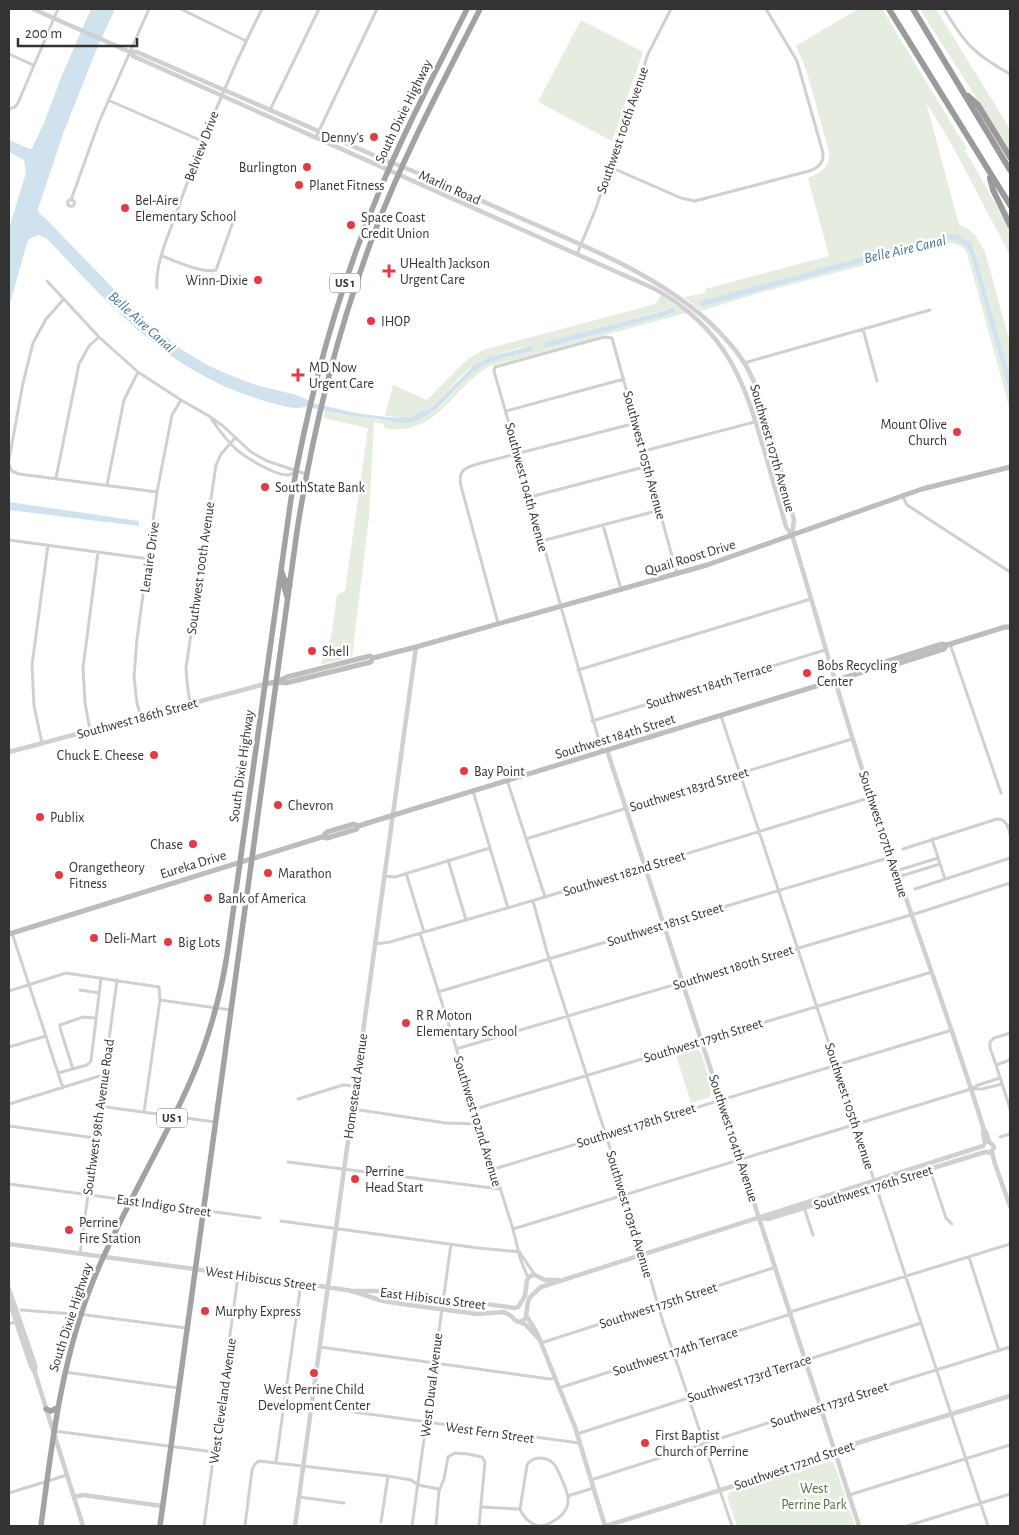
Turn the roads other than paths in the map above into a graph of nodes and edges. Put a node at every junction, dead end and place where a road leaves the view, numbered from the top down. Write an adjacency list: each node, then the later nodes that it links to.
1 (33, 9): 15 (street, Marlin Road)
2 (58, 9): 15 (street)
3 (149, 9): 19 (street)
4 (181, 9): 18 (street)
5 (262, 9): 18 (street, Belview Drive)
6 (319, 9): 28 (street)
7 (377, 9): 29 (street)
8 (467, 9): 16 (highway, South Dixie Highway / US 1)
9 (480, 9): 17 (highway, South Dixie Highway / US 1)
10 (671, 9): 35 (street, Southwest 106th Avenue)
11 (766, 9): 35 (street)
12 (889, 9): 37 (highway)
13 (913, 9): 24 (highway)
14 (944, 9): 22 (street)
15 (54, 18): 19 (street, Marlin Road); 21 (street)
16 (457, 29): 17 (highway); 33 (highway, South Dixie Highway / US 1)
17 (467, 34): 34 (highway, South Dixie Highway / US 1)
18 (246, 41): 23 (street, Belview Drive)
19 (130, 52): 23 (street, Marlin Road); 25 (street, Marlin Road); 26 (street)
20 (9, 54): 21 (street)
21 (33, 66): 27 (street)
22 (1010, 74)
23 (224, 89): 25 (street, Belview Drive); 28 (street, Marlin Road)
24 (963, 92): 32 (highway); 36 (highway)
25 (221, 95): 30 (street, Marlin Road); 31 (street, Belview Drive)
26 (108, 100): 31 (street); 41 (street)
27 (11, 108)
28 (270, 110): 29 (street, Marlin Road)
29 (318, 131): 30 (street); 33 (street, Marlin Road)
30 (316, 137): 33 (street, Marlin Road)
31 (202, 141): 51 (street, Belview Drive)
32 (1010, 157)
33 (390, 166): 34 (street, Marlin Road); 38 (street, Marlin Road); 54 (highway, South Dixie Highway / US 1)
34 (402, 166): 38 (highway, South Dixie Highway / US 1); 39 (street, Marlin Road)
35 (610, 167): 49 (street, Southwest 106th Avenue)
36 (1010, 170)
37 (989, 172): 42 (highway); 47 (highway)
38 (399, 174): 40 (street, Marlin Road); 55 (highway, South Dixie Highway / US 1)
39 (459, 191): 40 (street); 44 (street, Marlin Road)
40 (448, 198): 46 (street, Marlin Road)
41 (71, 200)
42 (1010, 205)
43 (236, 213): 51 (street)
44 (508, 213): 45 (street, Marlin Road); 46 (street)
45 (526, 221): 48 (street); 49 (street, Marlin Road)
46 (505, 223): 48 (street, Marlin Road)
47 (1010, 225)
48 (522, 230): 50 (street, Marlin Road)
49 (582, 244): 50 (street, Southwest 106th Avenue); 61 (street, Marlin Road)
50 (578, 254): 62 (street, Marlin Road)
51 (162, 256): 53 (street, Belview Drive)
52 (47, 281): 56 (street)
53 (157, 288)
54 (342, 291): 55 (highway); 80 (highway, South Dixie Highway / US 1)
55 (353, 294): 82 (highway, South Dixie Highway / US 1)
56 (63, 300): 59 (street); 76 (street)
57 (930, 310): 58 (street)
58 (863, 329): 61 (street); 65 (street)
59 (99, 337): 63 (street); 84 (street)
60 (611, 337): 64 (street, Southwest 105th Avenue); 67 (street, Southwest 104th Avenue)
61 (744, 362): 62 (street); 69 (street, Southwest 107th Avenue)
62 (734, 367): 70 (street, Southwest 107th Avenue)
63 (138, 372): 66 (street); 85 (street)
64 (624, 379): 67 (street); 71 (street, Southwest 105th Avenue)
65 (877, 381)
66 (180, 400): 68 (street); 86 (street, Lenaire Drive)
67 (506, 411): 75 (street, Southwest 104th Avenue)
68 (208, 416): 72 (street); 73 (street)
69 (767, 419): 70 (street); 81 (street, Southwest 107th Avenue)
70 (756, 422): 74 (street); 83 (street, Southwest 107th Avenue)
71 (636, 423): 74 (street, Southwest 105th Avenue); 75 (street)
72 (235, 438): 73 (street, Southwest 100th Avenue); 80 (street)
73 (230, 444): 80 (street); 116 (street, Southwest 100th Avenue)
74 (644, 451): 77 (street, Southwest 105th Avenue)
75 (518, 454): 88 (street, Southwest 104th Avenue); 107 (street)
76 (9, 460)
77 (648, 466): 88 (street); 89 (street, Southwest 105th Avenue)
78 (9, 467): 84 (street)
79 (1010, 467): 87 (main road, Quail Roost Drive)
80 (296, 472): 82 (street); 97 (highway, South Dixie Highway / US 1)
81 (782, 472): 83 (street); 91 (street, Southwest 107th Avenue)
82 (306, 474): 101 (highway, South Dixie Highway / US 1)
83 (771, 475): 91 (street, Southwest 107th Avenue)
84 (56, 478): 85 (street)
85 (108, 486): 86 (street)
86 (157, 492): 96 (street, Lenaire Drive)
87 (902, 495): 91 (main road, Quail Roost Drive); 98 (street)
88 (530, 497): 93 (street, Southwest 104th Avenue)
89 (660, 510): 90 (street); 99 (street, Southwest 105th Avenue)
90 (603, 525): 93 (street); 102 (street)
91 (792, 534): 99 (main road, Quail Roost Drive); 104 (street, Southwest 107th Avenue)
92 (9, 540): 94 (street)
93 (542, 541): 105 (street, Southwest 104th Avenue)
94 (48, 545): 95 (street); 122 (street)
95 (98, 552): 96 (street); 120 (street)
96 (149, 559): 118 (street, Lenaire Drive)
97 (281, 568): 100 (highway, South Dixie Highway / US 1); 101 (highway)
98 (1010, 572)
99 (677, 574): 102 (main road, Quail Roost Drive)
100 (279, 582): 103 (highway); 115 (highway, South Dixie Highway / US 1)
101 (290, 585): 103 (highway, South Dixie Highway / US 1)
102 (621, 590): 105 (main road, Quail Roost Drive)
103 (288, 599): 114 (highway, South Dixie Highway / US 1)
104 (811, 599): 111 (street, Southwest 107th Avenue); 112 (street)
105 (560, 607): 107 (main road, Quail Roost Drive); 112 (street, Southwest 104th Avenue)
106 (1010, 622): 108 (main road, Southwest 184th Street)
107 (499, 624): 110 (main road, Quail Roost Drive)
108 (1008, 627): 109 (main road, Southwest 184th Street)
109 (949, 645): 113 (main road, Southwest 184th Street); 130 (street)
110 (416, 647): 114 (main road, Quail Roost Drive); 133 (street, Homestead Avenue)
111 (825, 650): 113 (street, Southwest 107th Avenue); 119 (street, Southwest 184th Terrace)
112 (578, 670): 119 (street, Southwest 104th Avenue)
113 (834, 681): 117 (main road, Southwest 184th Street); 121 (street, Southwest 107th Avenue)
114 (276, 682): 115 (main road, Quail Roost Drive); 128 (highway, South Dixie Highway / US 1)
115 (265, 684): 116 (street, Southwest 186th Street); 127 (highway, South Dixie Highway / US 1)
116 (190, 703): 118 (street, Southwest 186th Street)
117 (720, 715): 123 (main road, Southwest 184th Street); 125 (street, Southwest 105th Avenue)
118 (141, 717): 120 (street, Southwest 186th Street)
119 (592, 720): 123 (street, Southwest 104th Avenue)
120 (90, 730): 122 (street, Southwest 186th Street)
121 (852, 739): 125 (street, Southwest 183rd Street); 131 (street, Southwest 107th Avenue)
122 (42, 743): 124 (street, Southwest 186th Street)
123 (605, 751): 126 (main road, Southwest 184th Street); 132 (street, Southwest 104th Avenue)
124 (9, 752)
125 (740, 774): 132 (street, Southwest 183rd Street); 134 (street, Southwest 105th Avenue)
126 (507, 780): 129 (main road, Southwest 184th Street); 136 (street)
127 (251, 788): 128 (highway); 145 (highway, South Dixie Highway / US 1)
128 (262, 789): 140 (highway, South Dixie Highway / US 1)
129 (472, 791): 133 (main road, Southwest 184th Street); 138 (street)
130 (1001, 793)
131 (872, 797): 134 (street, Southwest 182nd Street); 141 (street, Southwest 107th Avenue)
132 (626, 809): 136 (street, Southwest 183rd Street); 147 (street, Southwest 104th Avenue)
133 (393, 815): 140 (main road, Southwest 184th Street); 150 (street, Homestead Avenue)
134 (759, 832): 147 (street, Southwest 182nd Street); 154 (street, Southwest 105th Avenue)
135 (1010, 834): 137 (street)
136 (526, 839): 155 (street)
137 (932, 840): 139 (street); 142 (street)
138 (490, 848): 144 (street); 157 (street)
139 (903, 849)
140 (253, 857): 145 (main road, Southwest 184th Street); 169 (highway, South Dixie Highway / US 1)
141 (892, 857): 149 (street, Southwest 107th Avenue); 154 (street, Southwest 181st Street)
142 (938, 858): 146 (street); 149 (street)
143 (1010, 858): 151 (street)
144 (448, 860): 148 (street); 159 (street)
145 (241, 861): 162 (main road, Eureka Drive); 168 (highway, South Dixie Highway / US 1)
146 (940, 864): 149 (street); 151 (street)
147 (646, 867): 155 (street, Southwest 182nd Street); 160 (street, Southwest 104th Avenue)
148 (406, 873): 150 (street); 161 (street)
149 (897, 874): 158 (street, Southwest 107th Avenue)
150 (384, 876): 164 (street, Homestead Avenue)
151 (945, 879): 153 (street)
152 (1010, 883): 158 (street, Southwest 180th Street)
153 (915, 889)
154 (778, 890): 160 (street, Southwest 181st Street); 165 (street, Southwest 105th Avenue)
155 (545, 897): 156 (street, Southwest 182nd Street)
156 (532, 901): 157 (street, Southwest 182nd Street); 166 (street, Southwest 103rd Avenue)
157 (508, 908): 159 (street, Southwest 182nd Street)
158 (911, 914): 165 (street, Southwest 180th Street); 167 (street, Southwest 107th Avenue)
159 (466, 920): 161 (street, Southwest 182nd Street)
160 (664, 924): 166 (street, Southwest 181st Street); 172 (street, Southwest 104th Avenue)
161 (424, 932): 163 (street, Southwest 182nd Street)
162 (11, 933): 173 (street)
163 (420, 933): 164 (street, Southwest 182nd Street); 176 (street, Southwest 102nd Avenue)
164 (375, 944): 199 (street, Homestead Avenue)
165 (798, 948): 172 (street, Southwest 180th Street); 179 (street, Southwest 105th Avenue)
166 (550, 958): 176 (street, Southwest 181st Street); 182 (street, Southwest 103rd Avenue)
167 (932, 972): 179 (street, Southwest 179th Street); 184 (street, Southwest 107th Avenue)
168 (224, 973): 169 (highway); 180 (highway, South Dixie Highway / US 1)
169 (236, 975): 181 (highway, South Dixie Highway / US 1)
170 (101, 978): 171 (street); 173 (street); 177 (street)
171 (117, 980): 178 (street); 195 (street, Southwest 98th Avenue Road)
172 (683, 982): 182 (street, Southwest 180th Street); 187 (street, Southwest 104th Avenue)
173 (29, 984): 174 (street); 186 (street)
174 (9, 990)
175 (80, 990): 177 (street)
176 (438, 992): 189 (street, Southwest 102nd Avenue)
177 (99, 993): 183 (street)
178 (160, 1000): 180 (street); 210 (street)
179 (816, 1006): 187 (street, Southwest 179th Street); 191 (street, Southwest 105th Avenue)
180 (216, 1008): 181 (street); 211 (highway, South Dixie Highway / US 1)
181 (231, 1010): 212 (highway, South Dixie Highway / US 1)
182 (568, 1016): 189 (street, Southwest 180th Street); 196 (street, Southwest 103rd Avenue)
183 (96, 1018): 193 (street); 193 (street)
184 (952, 1030): 191 (street, Southwest 178th Street); 201 (street, Southwest 107th Avenue)
185 (1010, 1033): 192 (street)
186 (46, 1036): 188 (street); 194 (street)
187 (702, 1041): 196 (street, Southwest 179th Street); 203 (street, Southwest 104th Avenue)
188 (9, 1047)
189 (456, 1049): 208 (street, Southwest 102nd Avenue)
190 (1010, 1060): 192 (street)
191 (837, 1065): 203 (street, Southwest 178th Street); 214 (street, Southwest 105th Avenue)
192 (996, 1065): 197 (street)
193 (73, 1069): 194 (street)
194 (58, 1073): 200 (street)
195 (103, 1075): 200 (street); 206 (street, Southwest 98th Avenue Road)
196 (588, 1075): 208 (street, Southwest 179th Street); 216 (street, Southwest 103rd Avenue)
197 (1000, 1078): 198 (street); 201 (street)
198 (1002, 1084): 201 (street); 204 (street)
199 (354, 1086): 202 (street); 207 (street, Homestead Avenue)
200 (63, 1088): 205 (street)
201 (971, 1089): 214 (street); 220 (street, Southwest 107th Avenue)
202 (298, 1098)
203 (721, 1099): 216 (street, Southwest 178th Street); 221 (street, Southwest 104th Avenue)
204 (1009, 1101): 209 (street)
205 (9, 1104)
206 (99, 1106): 210 (street); 219 (street, Southwest 98th Avenue Road)
207 (353, 1109): 213 (street); 225 (street, Homestead Avenue)
208 (475, 1109): 213 (street, Southwest 102nd Avenue)
209 (1010, 1109)
210 (144, 1112): 211 (street)
211 (173, 1116): 212 (street); 231 (highway, South Dixie Highway / US 1)
212 (215, 1122): 234 (highway, South Dixie Highway / US 1)
213 (480, 1124): 224 (street, Southwest 102nd Avenue)
214 (856, 1124): 221 (street); 226 (street, Southwest 105th Avenue)
215 (9, 1126): 219 (street)
216 (607, 1134): 224 (street, Southwest 178th Street); 230 (street, Southwest 103rd Avenue)
217 (1010, 1134): 218 (street)
218 (1000, 1137)
219 (95, 1138): 229 (street, Southwest 98th Avenue Road)
220 (987, 1148): 223 (street, Southwest 176th Street); 233 (street, Southwest 107th Avenue)
221 (740, 1159): 230 (street); 236 (street, Southwest 104th Avenue)
222 (288, 1162): 225 (street)
223 (929, 1167): 226 (street, Southwest 176th Street); 238 (street)
224 (494, 1169): 228 (street, Southwest 102nd Avenue)
225 (343, 1170): 228 (street); 239 (street, Homestead Avenue)
226 (876, 1183): 232 (street, Southwest 176th Street); 254 (street, Southwest 105th Avenue)
227 (9, 1184): 229 (street, East Indigo Street)
228 (500, 1189): 240 (street, Southwest 102nd Avenue)
229 (87, 1195): 231 (street, East Indigo Street); 246 (street, Southwest 98th Avenue Road)
230 (625, 1195): 240 (street); 247 (street, Southwest 103rd Avenue)
231 (130, 1200): 234 (street, East Indigo Street); 248 (highway, South Dixie Highway / US 1)
232 (804, 1205): 236 (street, Southwest 176th Street); 241 (street)
233 (1010, 1206)
234 (203, 1210): 235 (street, East Indigo Street); 251 (highway, South Dixie Highway / US 1)
235 (260, 1218)
236 (760, 1218): 247 (street, Southwest 176th Street); 250 (street, Southwest 104th Avenue)
237 (281, 1221): 239 (street)
238 (952, 1224)
239 (336, 1228): 243 (street); 260 (street, Homestead Avenue)
240 (513, 1229): 245 (street, Southwest 102nd Avenue)
241 (813, 1235)
242 (9, 1244): 246 (street)
243 (451, 1244): 245 (street); 265 (street, West Duval Avenue)
244 (1010, 1244): 249 (street, Southwest 174th Terrace)
245 (520, 1252): 252 (street, Southwest 102nd Avenue); 255 (street, Southwest 102nd Avenue)
246 (80, 1254): 248 (street)
247 (643, 1254): 257 (street, Southwest 176th Street); 267 (street, Southwest 103rd Avenue)
248 (103, 1257): 251 (street); 273 (highway, South Dixie Highway / US 1)
249 (968, 1257): 254 (street, Southwest 174th Terrace); 283 (street)
250 (776, 1267): 267 (street, Southwest 175th Street); 271 (street, Southwest 104th Avenue)
251 (195, 1270): 253 (street, West Hibiscus Street); 279 (highway, South Dixie Highway / US 1)
252 (534, 1275): 255 (street); 256 (street)
253 (238, 1276): 258 (street, West Hibiscus Street); 306 (street, West Cleveland Avenue)
254 (907, 1276): 271 (street, Southwest 174th Terrace); 277 (street, Southwest 105th Avenue)
255 (528, 1278): 259 (street)
256 (541, 1280): 257 (street, Southwest 176th Street); 261 (street)
257 (559, 1280): 261 (street, Southwest 176th Street)
258 (301, 1283): 260 (street, West Hibiscus Street); 309 (street)
259 (527, 1285): 263 (street); 268 (street)
260 (327, 1287): 264 (street, East Hibiscus Street); 281 (street, Homestead Avenue)
261 (541, 1287): 263 (street)
262 (9, 1289): 275 (street)
263 (534, 1290): 272 (street)
264 (352, 1291): 265 (street, East Hibiscus Street); 269 (street, East Hibiscus Street)
265 (444, 1298): 268 (street, East Hibiscus Street); 269 (street, West Duval Avenue)
266 (9, 1301): 275 (street)
267 (658, 1305): 280 (street, Southwest 175th Street); 284 (street, Southwest 103rd Avenue)
268 (517, 1307): 272 (street); 274 (street)
269 (442, 1308): 274 (street, East Hibiscus Street); 286 (street, West Duval Avenue)
270 (21, 1310): 273 (street)
271 (791, 1313): 284 (street, Southwest 174th Terrace); 285 (street, Southwest 104th Avenue)
272 (526, 1314): 276 (street); 280 (street)
273 (81, 1315): 279 (street); 288 (highway, South Dixie Highway / US 1)
274 (511, 1316): 276 (street)
275 (18, 1321): 278 (street); 297 (street)
276 (520, 1322): 280 (street)
277 (921, 1323): 285 (street, Southwest 173rd Terrace); 287 (street, Southwest 105th Avenue)
278 (9, 1324)
279 (186, 1328): 290 (highway, South Dixie Highway / US 1)
280 (540, 1341): 289 (street)
281 (320, 1347): 286 (street); 294 (street, Homestead Avenue)
282 (1010, 1348): 283 (street, Southwest 173rd Street)
283 (999, 1351): 287 (street, Southwest 173rd Street)
284 (673, 1352): 291 (street, Southwest 174th Terrace); 293 (street, Southwest 103rd Avenue)
285 (806, 1360): 293 (street, Southwest 173rd Terrace); 295 (street, Southwest 104th Avenue)
286 (434, 1364): 289 (street); 299 (street, West Duval Avenue)
287 (937, 1370): 295 (street, Southwest 173rd Street); 298 (street, Southwest 105th Avenue)
288 (64, 1372): 290 (street); 296 (highway, South Dixie Highway / US 1)
289 (554, 1378): 291 (street)
290 (178, 1388): 305 (highway, South Dixie Highway / US 1)
291 (558, 1388): 301 (street)
292 (1010, 1396): 298 (street, Southwest 172nd Street)
293 (689, 1398): 301 (street, Southwest 173rd Terrace); 303 (street, Southwest 103rd Avenue)
294 (311, 1406): 299 (street, West Fern Street); 310 (street, Homestead Avenue)
295 (821, 1406): 303 (street, Southwest 173rd Street); 307 (street, Southwest 104th Avenue)
296 (57, 1408): 297 (highway); 300 (highway, South Dixie Highway / US 1)
297 (46, 1409): 300 (street)
298 (951, 1414): 307 (street, Southwest 172nd Street); 308 (street, Southwest 105th Avenue)
299 (426, 1423): 302 (street, West Fern Street); 315 (street, West Duval Avenue)
300 (53, 1431): 305 (street); 311 (street); 314 (highway, South Dixie Highway / US 1)
301 (577, 1434): 302 (street)
302 (579, 1443): 313 (street)
303 (704, 1444): 313 (street, Southwest 173rd Street); 318 (street, Southwest 103rd Avenue)
304 (1010, 1445): 308 (street)
305 (170, 1447): 306 (street); 327 (highway, South Dixie Highway / US 1)
306 (214, 1452): 334 (street, West Cleveland Avenue)
307 (835, 1452): 318 (street, Southwest 172nd Street); 321 (street, Southwest 104th Avenue)
308 (966, 1459): 321 (street); 326 (street, Southwest 105th Avenue)
309 (276, 1462): 310 (street); 335 (street)
310 (303, 1465): 312 (street); 324 (street, Homestead Avenue)
311 (68, 1475): 314 (street); 323 (street)
312 (388, 1476): 315 (street); 330 (street)
313 (590, 1480): 316 (street)
314 (46, 1481): 319 (street); 331 (highway, South Dixie Highway / US 1)
315 (418, 1485): 317 (street); 337 (street, West Duval Avenue)
316 (593, 1488): 322 (street); 341 (street)
317 (439, 1489): 328 (street); 338 (street)
318 (720, 1490): 341 (street, Southwest 172nd Street); 342 (street, Southwest 103rd Avenue)
319 (9, 1492)
320 (1010, 1494): 326 (street)
321 (849, 1495): 343 (street, Southwest 104th Avenue)
322 (568, 1496): 329 (street); 340 (street)
323 (74, 1497): 327 (street); 332 (street)
324 (299, 1497): 325 (street); 336 (street, Homestead Avenue)
325 (344, 1503)
326 (981, 1503): 344 (street); 345 (street, Southwest 105th Avenue)
327 (162, 1506): 333 (highway, South Dixie Highway / US 1)
328 (481, 1507): 329 (street); 339 (street)
329 (520, 1509): 340 (street)
330 (381, 1522)
331 (41, 1526)
332 (83, 1526)
333 (160, 1526)
334 (204, 1526)
335 (245, 1526)
336 (295, 1526)
337 (412, 1526)
338 (436, 1526)
339 (478, 1526)
340 (540, 1526)
341 (606, 1526)
342 (732, 1526)
343 (859, 1526)
344 (907, 1526)
345 (988, 1526)

